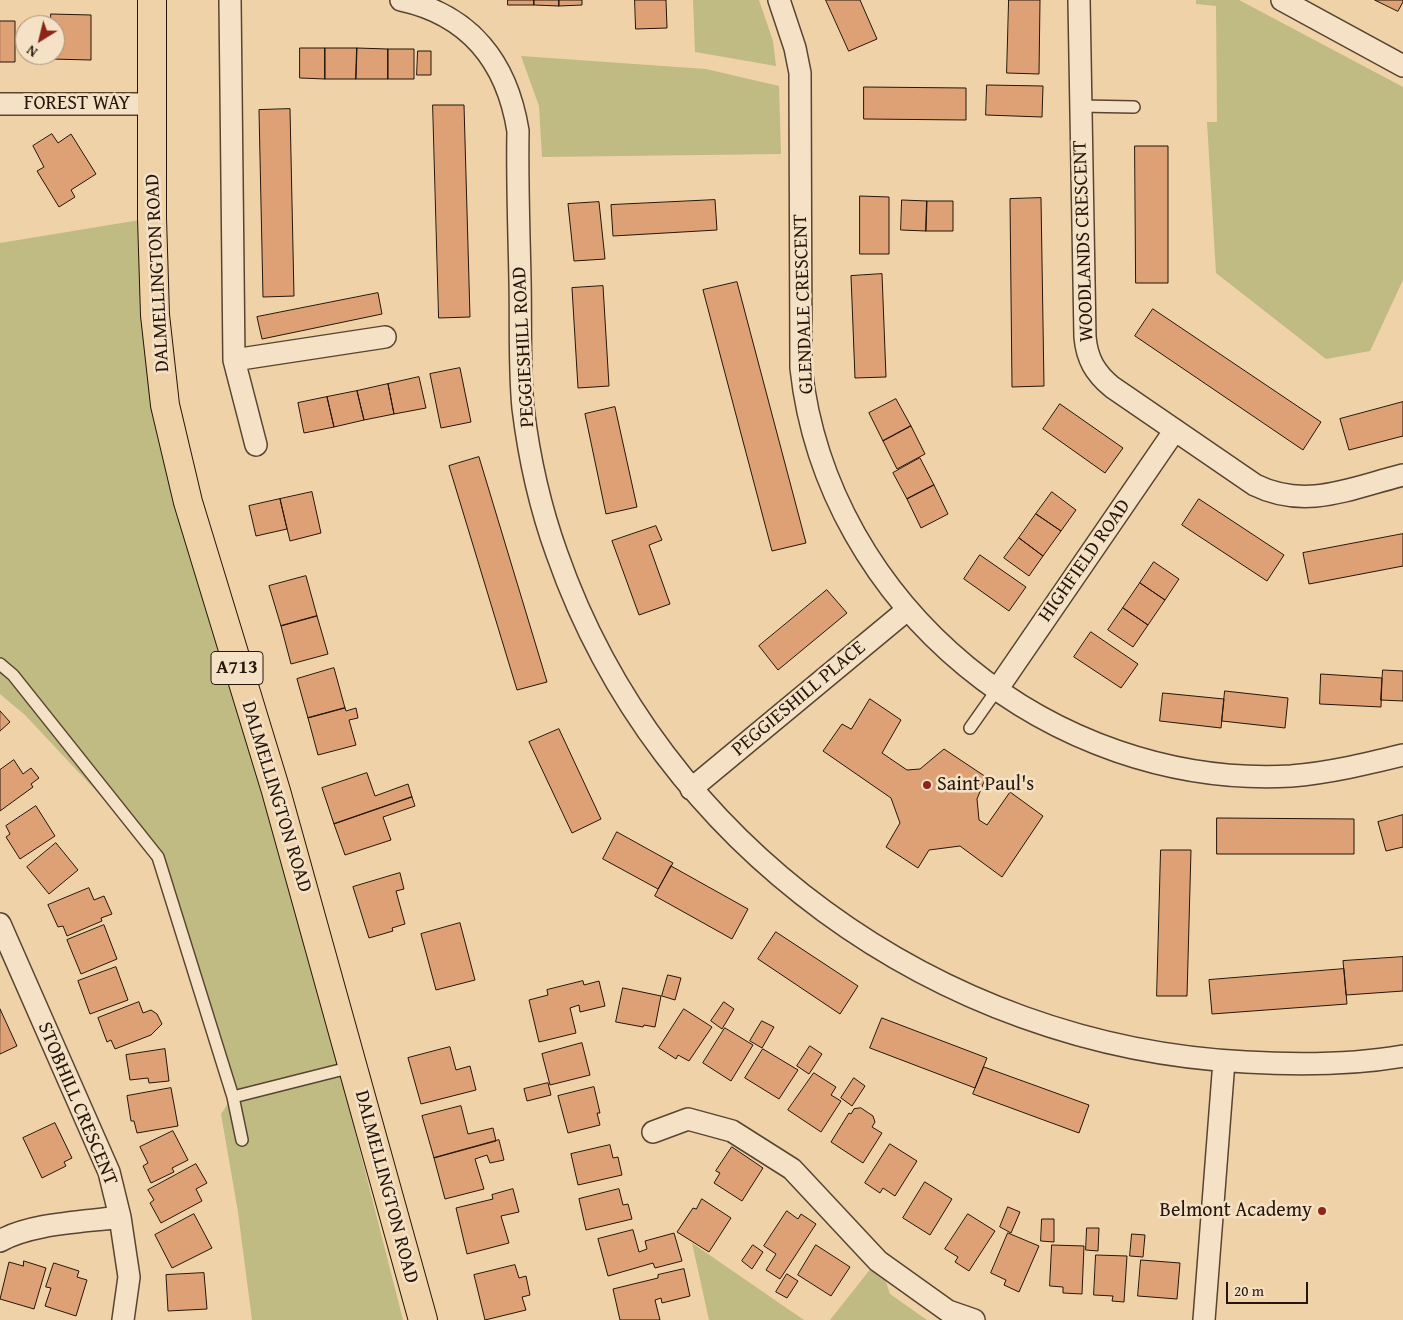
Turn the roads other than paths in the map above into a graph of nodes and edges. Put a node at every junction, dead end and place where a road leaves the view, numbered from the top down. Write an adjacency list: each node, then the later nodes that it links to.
1 (152, 0): 9 (main road, DALMELLINGTON ROAD / A713)
2 (230, 0): 13 (street)
3 (401, 0): 22 (street, PEGGIESHILL ROAD)
4 (779, 0): 17 (street, GLENDALE CRESCENT)
5 (1079, 0): 10 (street, WOODLANDS CRESCENT)
6 (1282, 0): 7 (street)
7 (1403, 66)
8 (0, 104): 9 (street, FOREST WAY)
9 (153, 104): 27 (main road, DALMELLINGTON ROAD / A713)
10 (1080, 106): 11 (lane); 14 (street, WOODLANDS CRESCENT)
11 (1134, 107)
12 (385, 337): 13 (street)
13 (234, 360): 15 (street)
14 (1175, 430): 16 (street, WOODLANDS CRESCENT); 19 (street, HIGHFIELD ROAD)
15 (256, 445)
16 (1403, 475)
17 (907, 610): 19 (street, GLENDALE CRESCENT); 22 (street, PEGGIESHILL PLACE)
18 (0, 664): 28 (lane)
19 (996, 691): 20 (lane); 21 (street, GLENDALE CRESCENT)
20 (970, 728)
21 (1403, 754)
22 (691, 789): 26 (street, PEGGIESHILL ROAD)
23 (0, 924): 24 (street, STOBHILL CRESCENT)
24 (8, 962): 31 (street, STOBHILL CRESCENT)
25 (1403, 1056): 26 (street, PEGGIESHILL ROAD)
26 (1224, 1061): 36 (street)
27 (354, 1066): 28 (lane); 34 (main road, DALMELLINGTON ROAD / A713)
28 (233, 1096): 30 (lane)
29 (653, 1132): 35 (street)
30 (242, 1140)
31 (120, 1217): 32 (street); 33 (street, STOBHILL CRESCENT)
32 (0, 1241)
33 (123, 1320)
34 (422, 1320)
35 (974, 1320)
36 (1204, 1320)

